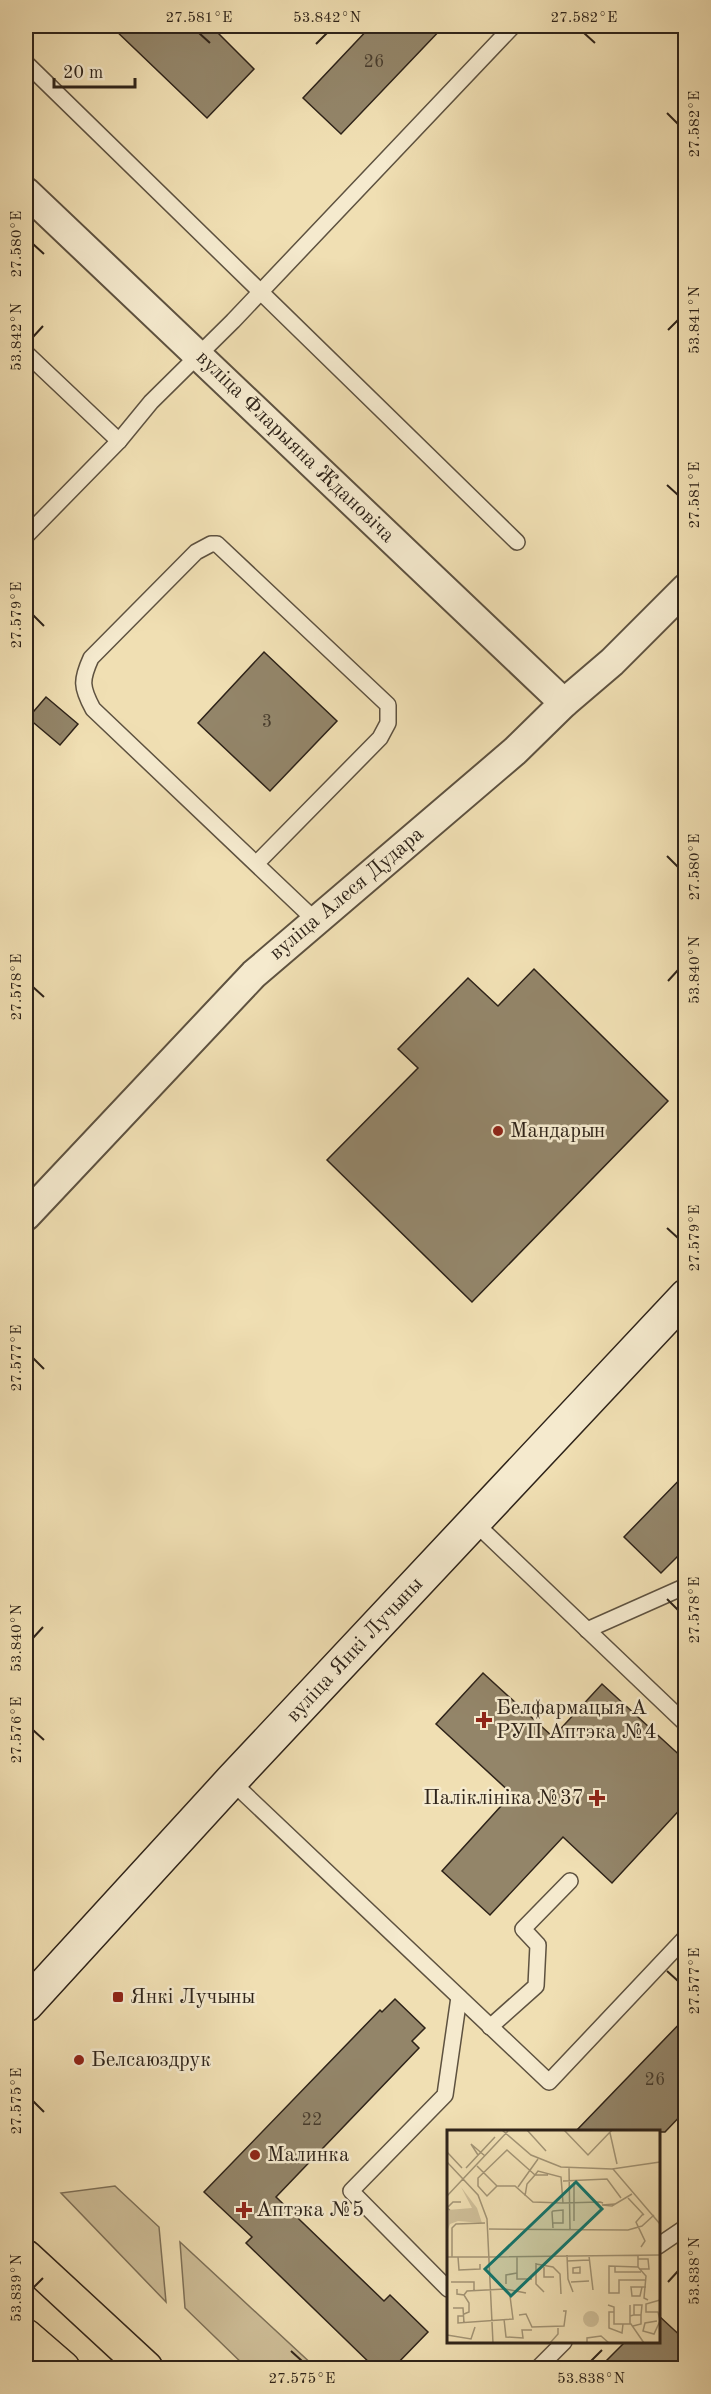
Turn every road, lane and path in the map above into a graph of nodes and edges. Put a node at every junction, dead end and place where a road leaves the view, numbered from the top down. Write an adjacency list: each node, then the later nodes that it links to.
1 (513, 26): 4 (lane)
2 (26, 63): 4 (lane)
3 (26, 192): 6 (street, вуліца Фларыяна Ждановіча)
4 (260, 292): 6 (lane); 9 (lane)
5 (26, 353): 7 (lane)
6 (197, 354): 7 (lane); 11 (street, вуліца Фларыяна Ждановіча)
7 (119, 441): 8 (lane)
8 (26, 536)
9 (517, 542)
10 (686, 588): 11 (street, вуліца Алеся Дудара)
11 (564, 703): 13 (street, вуліца Алеся Дудара)
12 (257, 863): 12 (lane); 13 (lane)
13 (316, 921): 14 (street, вуліца Алеся Дудара)
14 (26, 1216)
15 (686, 1296): 16 (main road, вуліца Янкі Лучыны)
16 (474, 1522): 18 (lane); 20 (main road, вуліца Янкі Лучыны)
17 (686, 1586): 18 (lane)
18 (587, 1630): 19 (lane)
19 (686, 1724)
20 (231, 1781): 23 (lane); 24 (main road, вуліца Янкі Лучыны)
21 (570, 1881): 25 (lane)
22 (686, 1937): 25 (lane)
23 (459, 1997): 25 (lane); 29 (lane)
24 (26, 2005)
25 (490, 2026)
26 (686, 2227): 27 (lane)
27 (660, 2245)
28 (26, 2258): 33 (main road)
29 (447, 2288)
30 (26, 2336): 32 (main road)
31 (563, 2343): 34 (lane)
32 (63, 2368)
33 (146, 2368)
34 (538, 2368)

